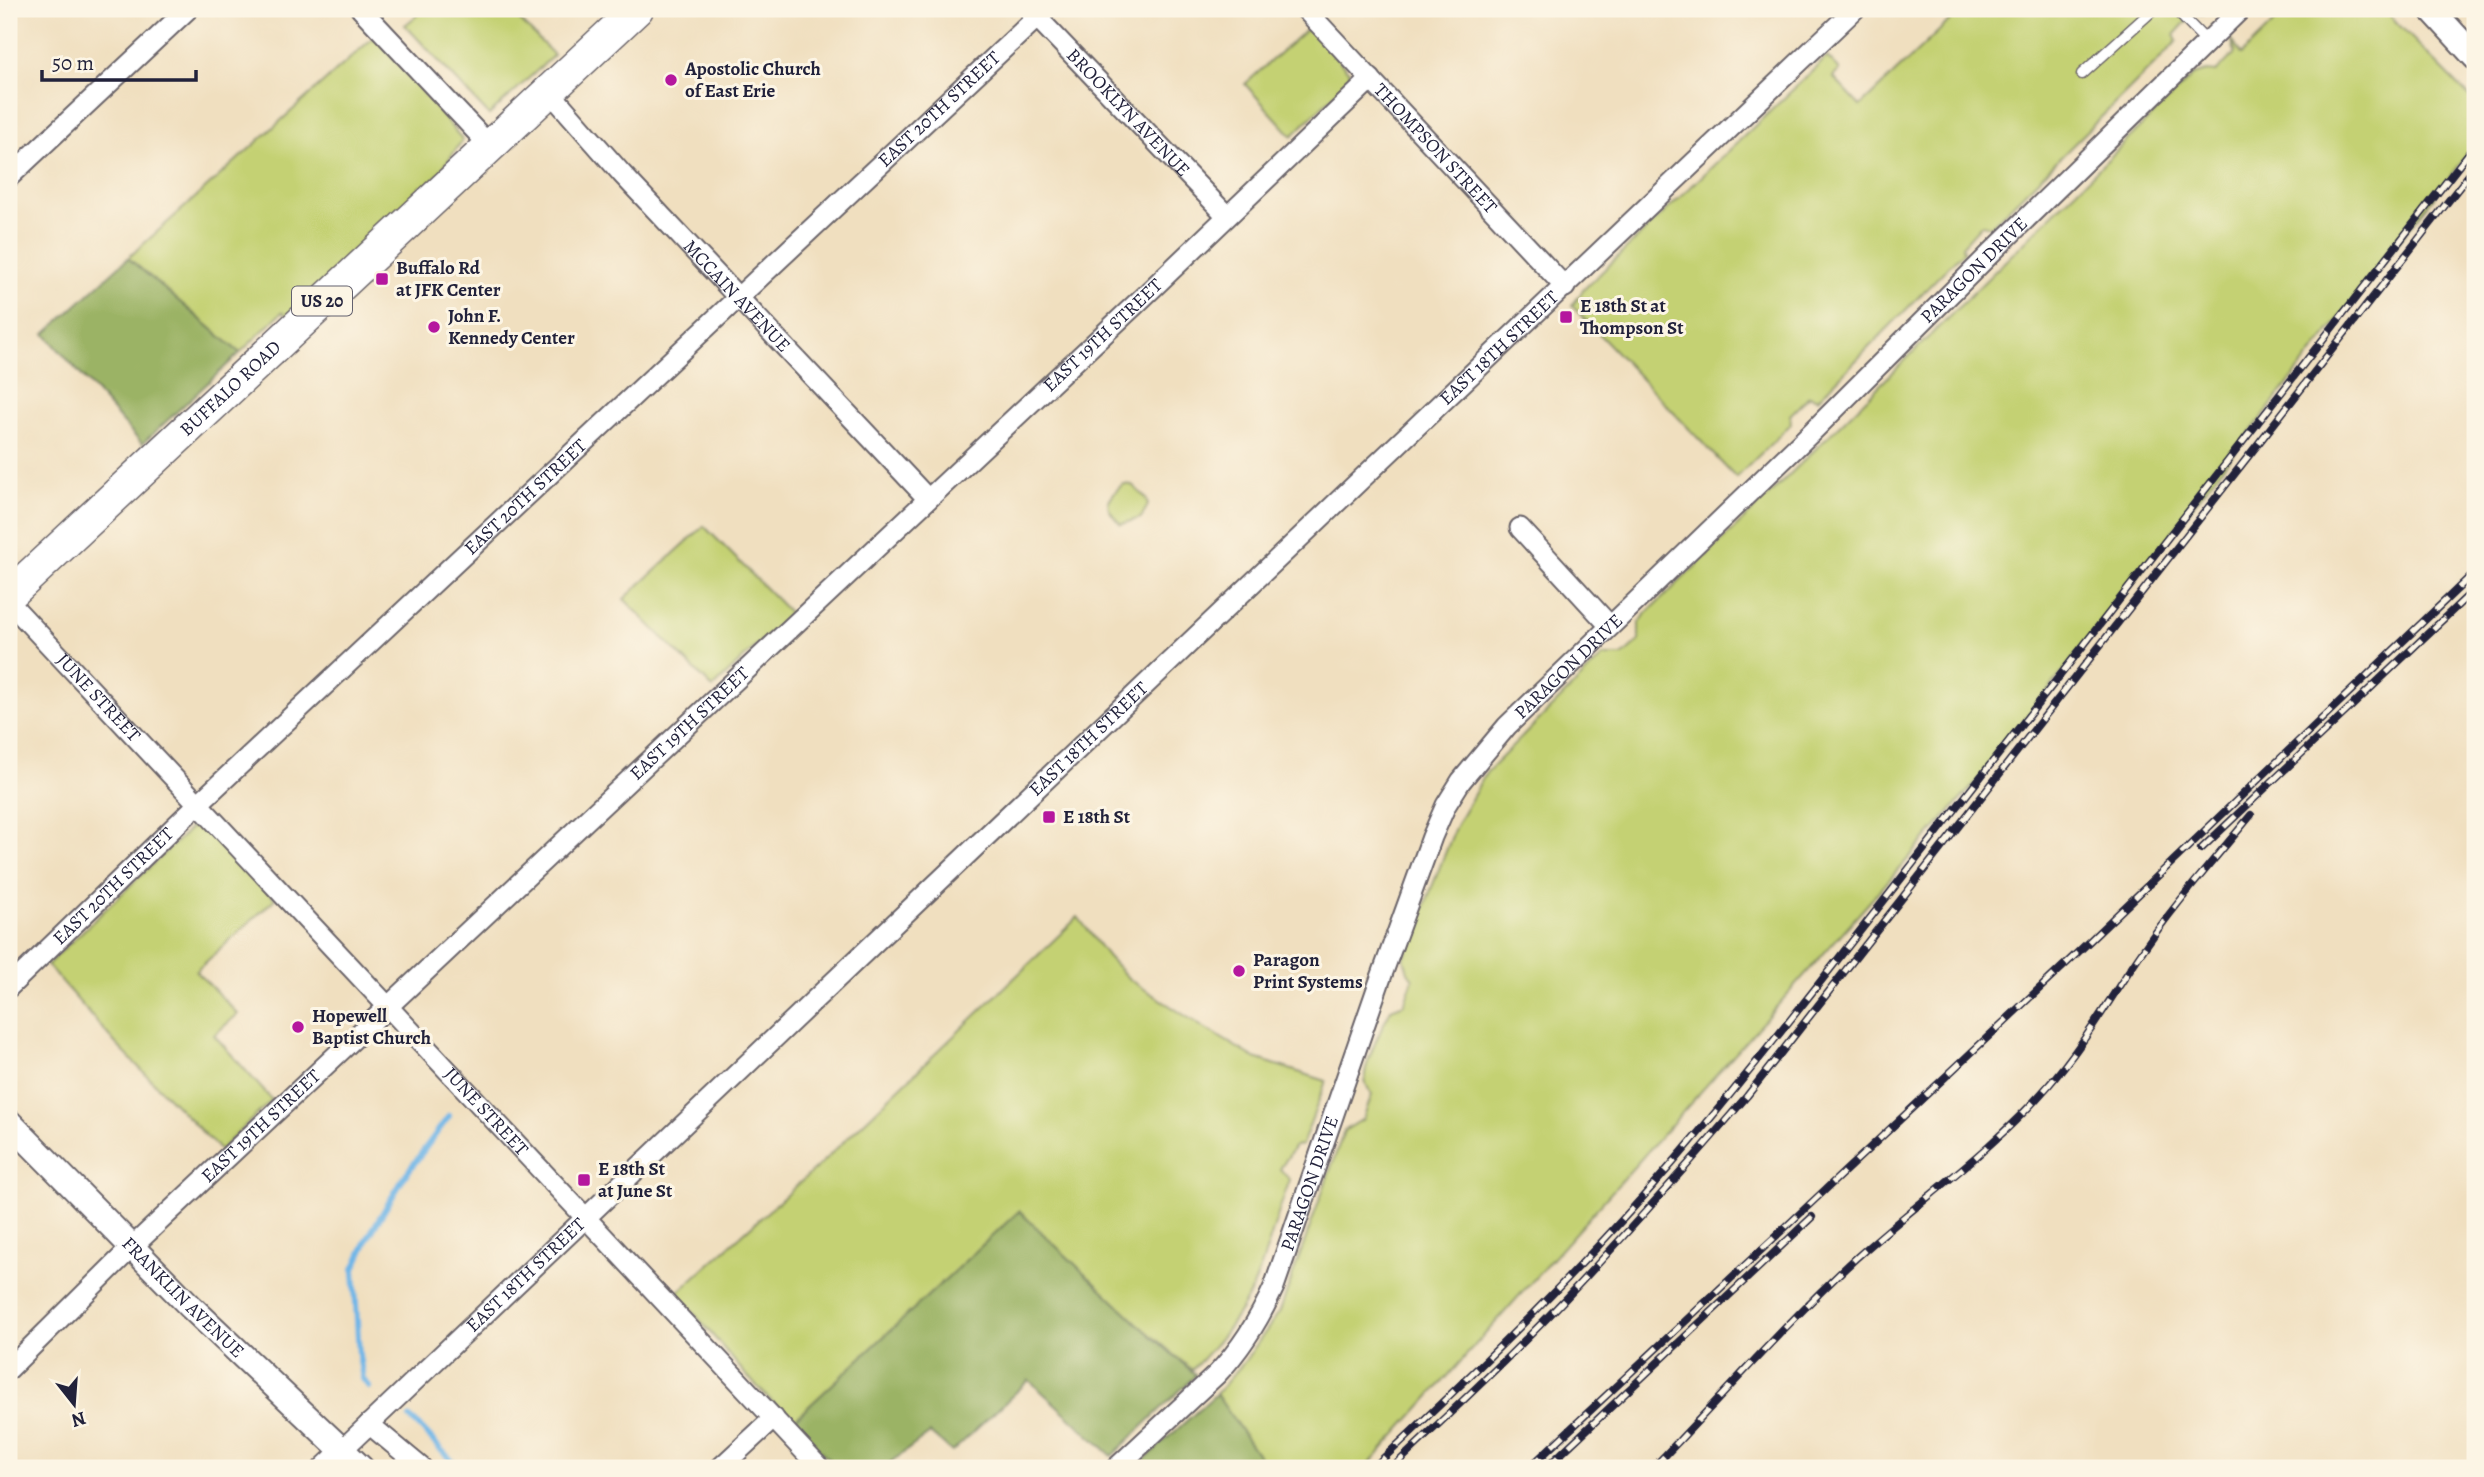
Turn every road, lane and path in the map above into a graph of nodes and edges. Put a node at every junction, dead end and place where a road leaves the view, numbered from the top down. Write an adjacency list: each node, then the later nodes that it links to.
1 (188, 9): 17 (street)
2 (361, 9): 16 (street)
3 (637, 9): 15 (main road, BUFFALO ROAD / US 20)
4 (1305, 9): 14 (street, THOMPSON STREET)
5 (1855, 9): 19 (street, EAST 18TH STREET)
6 (2154, 9): 13 (lane)
7 (2175, 9): 11 (lane)
8 (2241, 9): 11 (street, PARAGON DRIVE)
9 (2431, 9): 12 (street)
10 (1037, 12): 18 (street, BROOKLYN AVENUE); 20 (street, EAST 20TH STREET)
11 (2206, 41): 25 (street, PARAGON DRIVE)
12 (2475, 57)
13 (2082, 74)
14 (1371, 79): 18 (street, EAST 19TH STREET); 19 (street, THOMPSON STREET)
15 (549, 91): 16 (main road, BUFFALO ROAD / US 20); 20 (street, MCCAIN AVENUE)
16 (490, 146): 23 (main road, BUFFALO ROAD / US 20)
17 (9, 177)
18 (1227, 216): 21 (street, EAST 19TH STREET)
19 (1565, 287): 30 (street, EAST 18TH STREET)
20 (738, 298): 21 (street, MCCAIN AVENUE); 26 (street, EAST 20TH STREET)
21 (928, 499): 28 (street, EAST 19TH STREET)
22 (1520, 528): 25 (street)
23 (9, 595)
24 (9, 601): 26 (street, JUNE STREET)
25 (1610, 626): 41 (street, PARAGON DRIVE)
26 (198, 804): 27 (street, EAST 20TH STREET); 28 (street, JUNE STREET)
27 (9, 987)
28 (388, 1007): 30 (street, JUNE STREET); 31 (street, EAST 19TH STREET)
29 (9, 1122): 31 (street, FRANKLIN AVENUE)
30 (586, 1218): 33 (street, JUNE STREET); 34 (street, EAST 18TH STREET)
31 (131, 1248): 32 (street, EAST 19TH STREET); 35 (street, FRANKLIN AVENUE)
32 (9, 1369)
33 (774, 1418): 39 (street); 40 (street, JUNE STREET)
34 (369, 1423): 35 (street, EAST 18TH STREET); 38 (street)
35 (342, 1449): 36 (street, EAST 18TH STREET); 37 (street, FRANKLIN AVENUE)
36 (323, 1468)
37 (361, 1468)
38 (422, 1468)
39 (720, 1468)
40 (820, 1468)
41 (1116, 1468)

